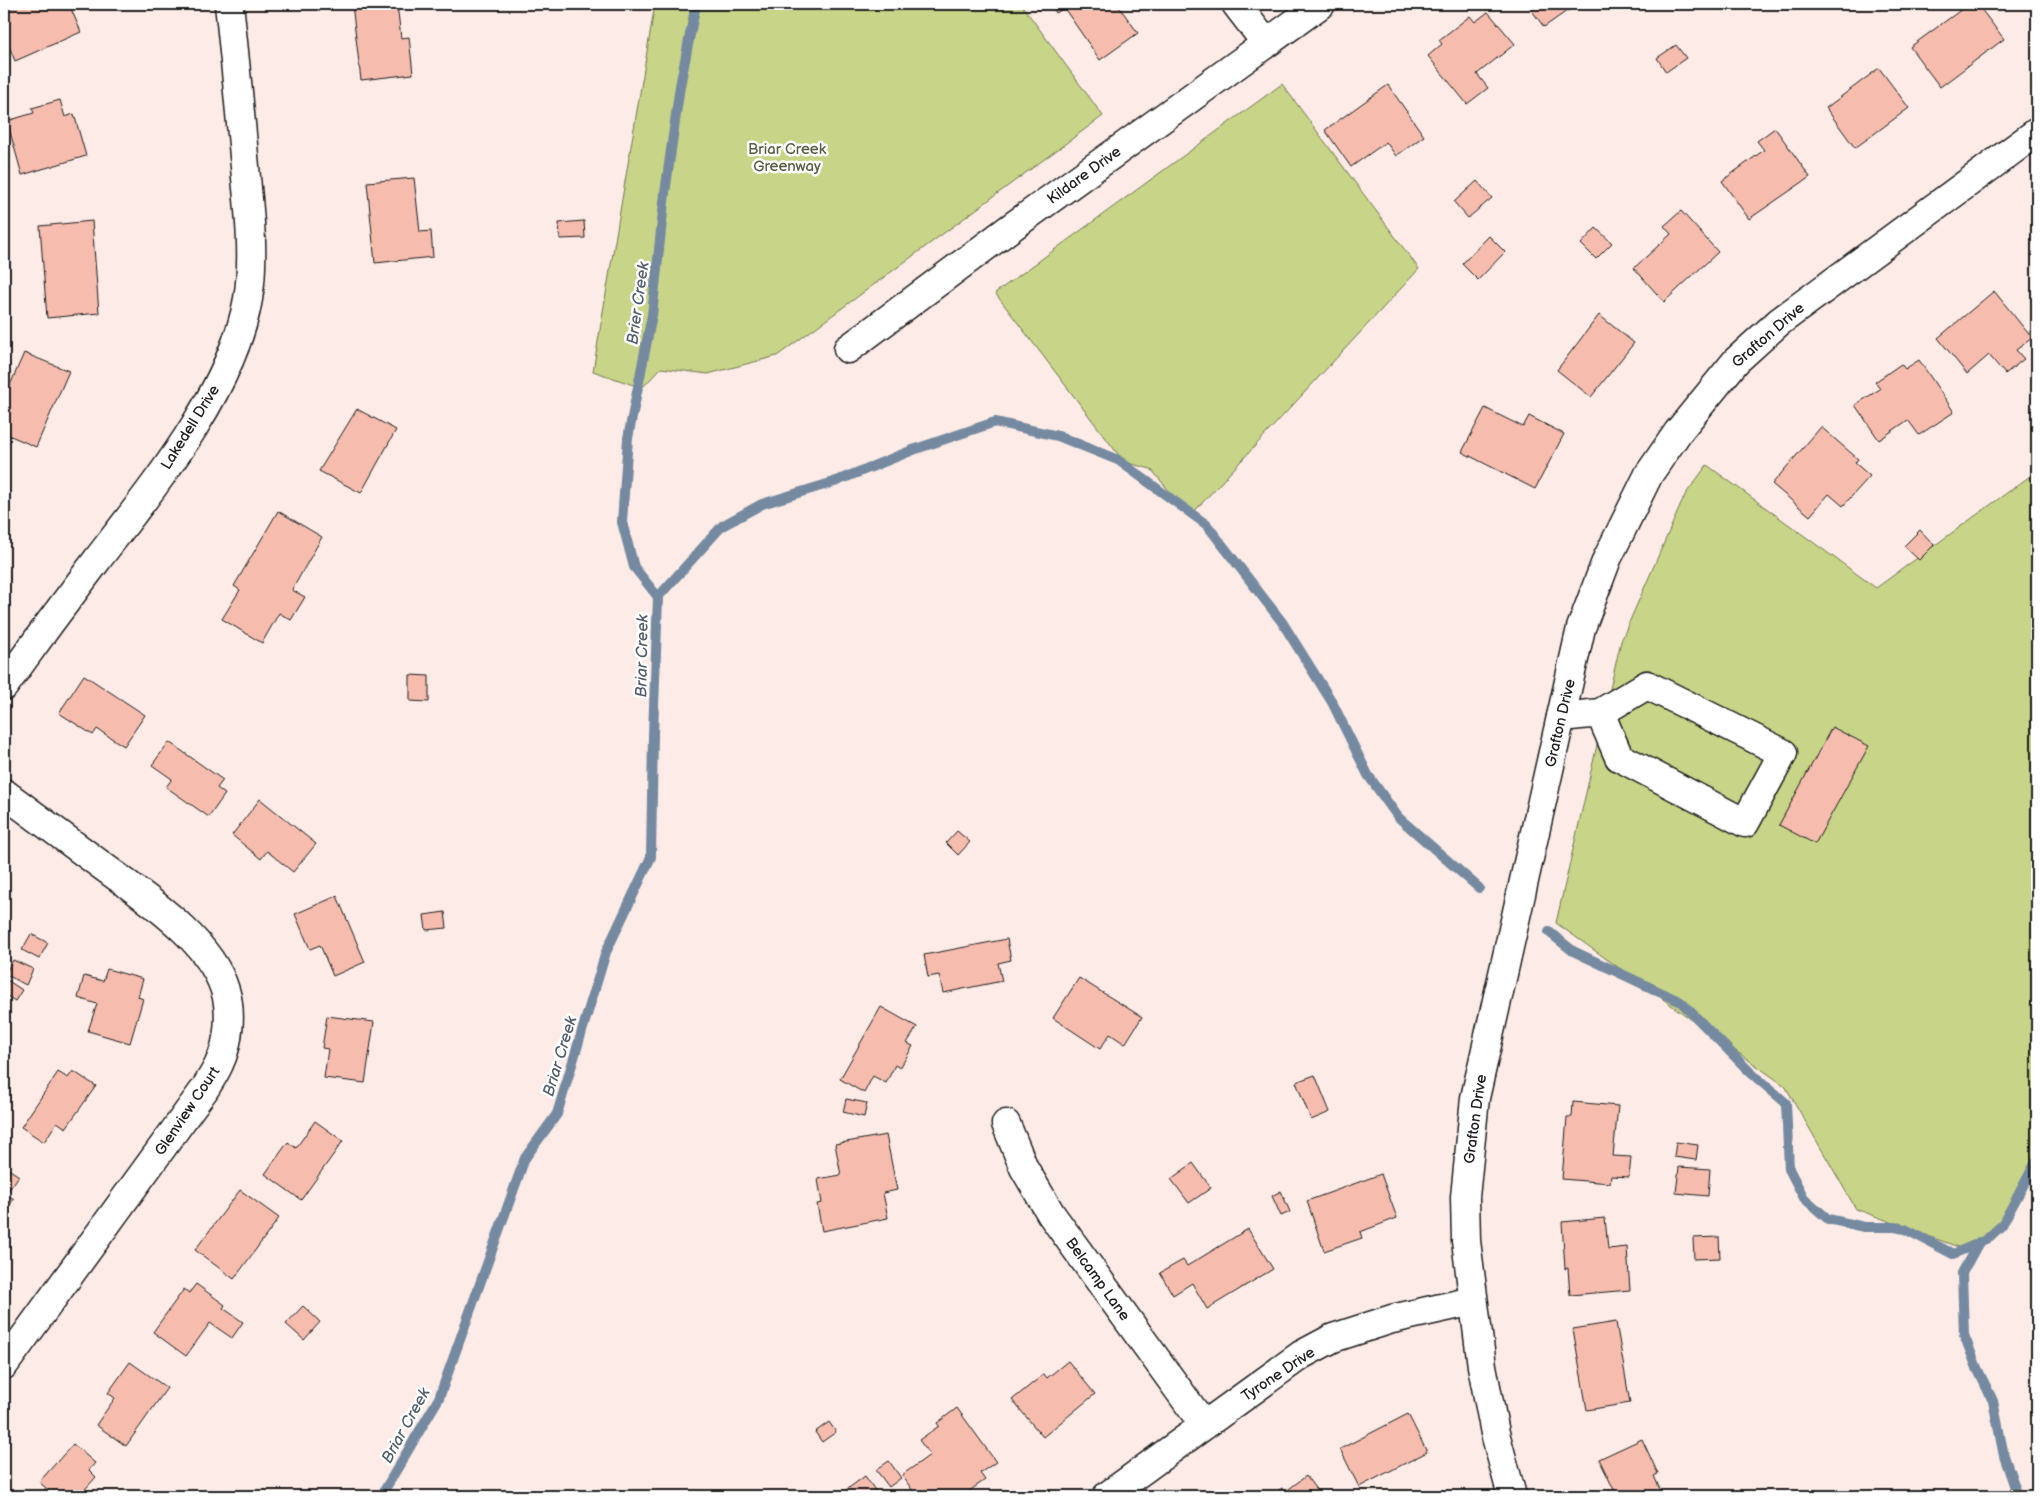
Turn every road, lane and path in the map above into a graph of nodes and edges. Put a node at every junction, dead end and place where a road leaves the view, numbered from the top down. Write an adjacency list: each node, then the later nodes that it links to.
1 (229, 4): 7 (street, Lakedell Drive)
2 (1236, 4): 4 (street)
3 (1321, 4): 4 (street, Kildare Drive)
4 (1266, 43): 6 (street, Kildare Drive)
5 (2037, 132): 9 (street, Grafton Drive)
6 (848, 349)
7 (4, 686)
8 (1600, 712): 8 (street); 9 (street)
9 (1561, 717): 12 (street, Grafton Drive)
10 (4, 793): 13 (street, Glenview Court)
11 (1006, 1124): 14 (street, Belcamp Lane)
12 (1473, 1301): 14 (street, Tyrone Drive); 16 (street, Grafton Drive)
13 (4, 1365)
14 (1204, 1425): 15 (street, Tyrone Drive)
15 (1107, 1496)
16 (1512, 1496)

